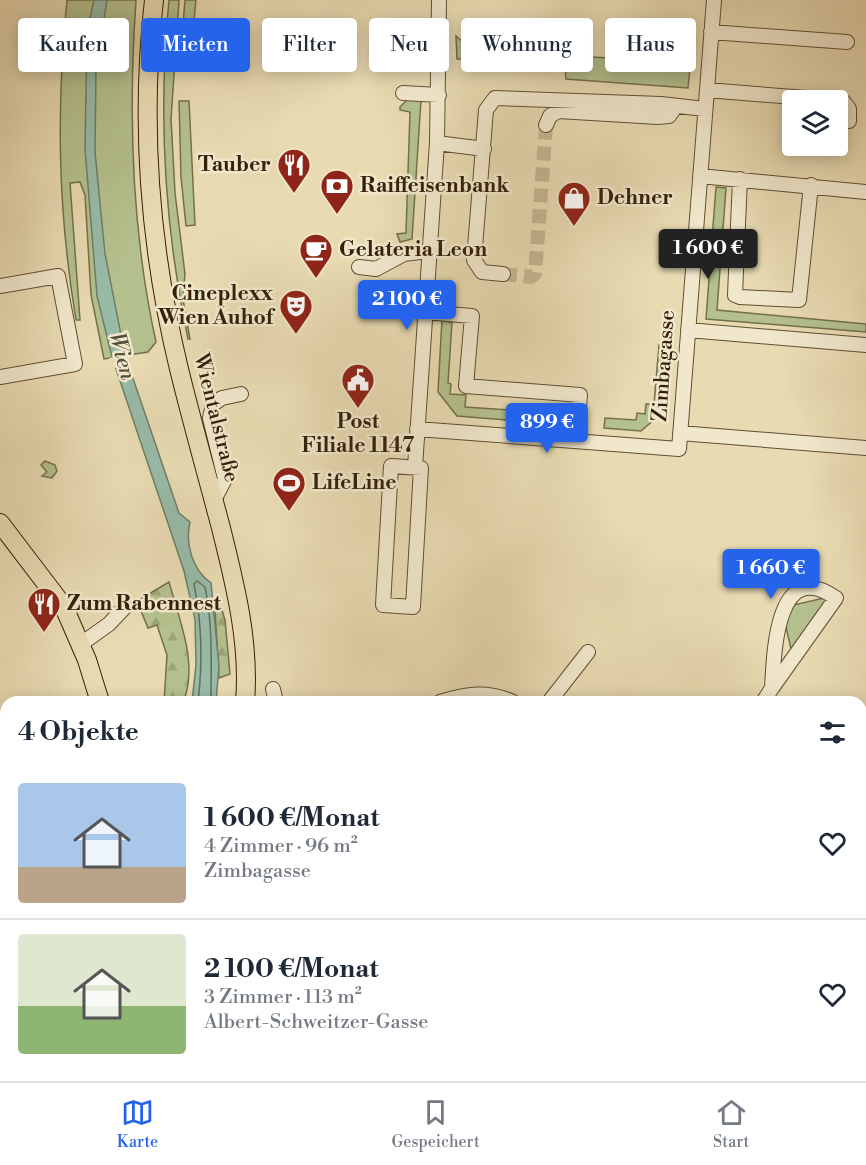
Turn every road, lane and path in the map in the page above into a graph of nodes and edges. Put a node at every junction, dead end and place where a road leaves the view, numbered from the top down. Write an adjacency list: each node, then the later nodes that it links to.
1 (154, 0): 35 (main road, Wientalstraße)
2 (439, 0): 8 (street)
3 (714, 0): 4 (street, Zimbagasse)
4 (711, 32): 5 (street); 6 (street, Zimbagasse)
5 (847, 42)
6 (707, 90): 10 (street, Zimbagasse); 11 (street)
7 (403, 93): 8 (street)
8 (439, 95): 13 (street)
9 (676, 106): 10 (street); 12 (street); 14 (street)
10 (705, 109): 15 (street, Zimbagasse)
11 (849, 121)
12 (546, 125)
13 (437, 143): 14 (street); 19 (street)
14 (484, 149): 21 (street)
15 (700, 176): 16 (street); 26 (street, Zimbagasse)
16 (740, 179): 17 (street); 17 (street)
17 (811, 185): 18 (street)
18 (866, 192)
19 (428, 251): 20 (street); 24 (street)
20 (358, 267)
21 (503, 274)
22 (0, 286): 28 (street)
23 (398, 291): 24 (street)
24 (426, 293): 25 (street)
25 (424, 312): 30 (street); 32 (street)
26 (688, 330): 27 (street); 31 (street, Zimbagasse)
27 (866, 345)
28 (0, 377)
29 (241, 394): 35 (street)
30 (417, 429): 32 (street); 34 (street)
31 (680, 433): 32 (street, Zimbagasse); 33 (street)
32 (576, 441)
33 (866, 448)
34 (415, 467): 34 (street)
35 (214, 500): 42 (main road, Wientalstraße)
36 (0, 523): 38 (main road)
37 (125, 607): 38 (street)
38 (81, 644): 41 (main road)
39 (588, 652): 45 (street)
40 (772, 688): 40 (street); 46 (street)
41 (98, 696)
42 (245, 696)
43 (467, 696): 44 (street)
44 (496, 696)
45 (554, 696)
46 (767, 696)

